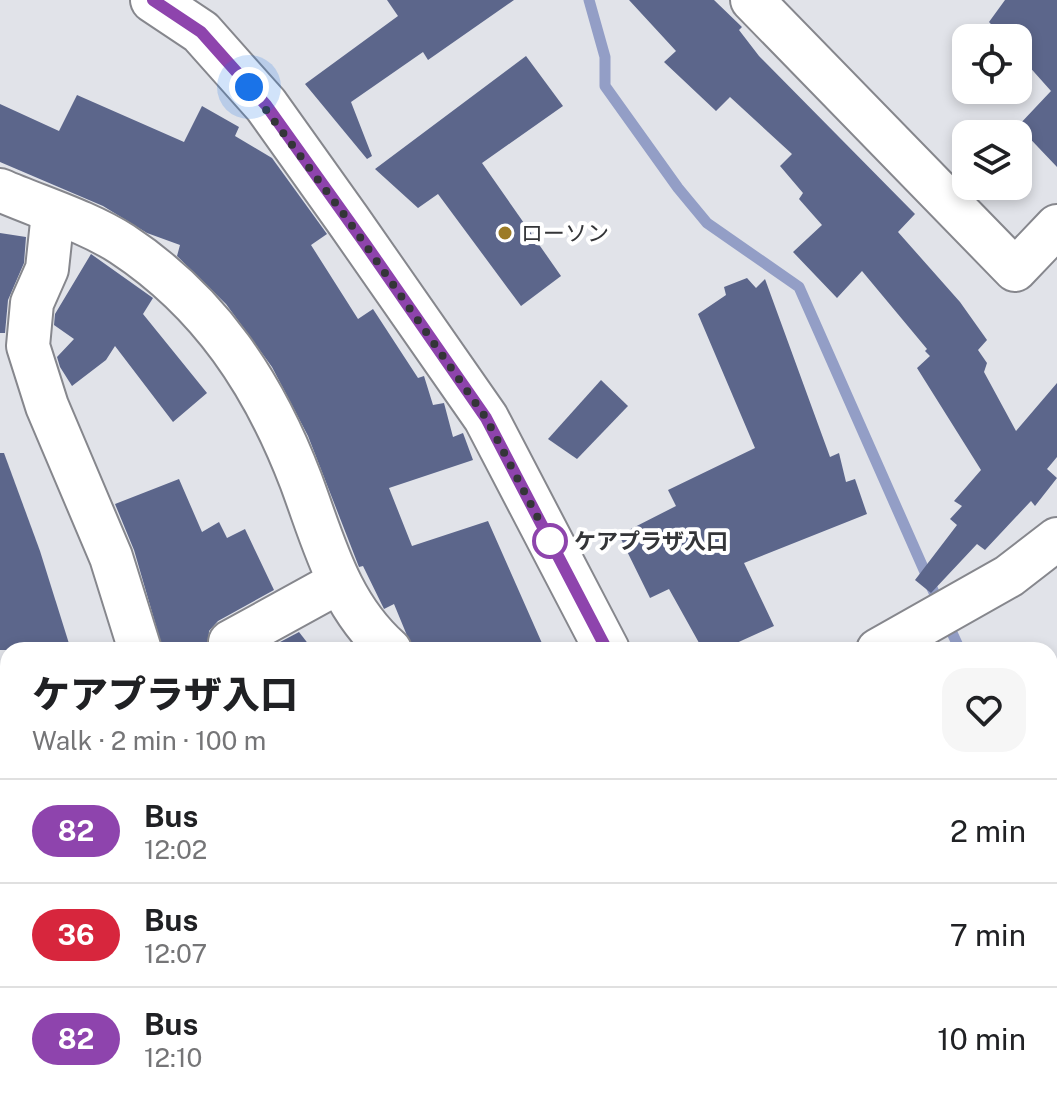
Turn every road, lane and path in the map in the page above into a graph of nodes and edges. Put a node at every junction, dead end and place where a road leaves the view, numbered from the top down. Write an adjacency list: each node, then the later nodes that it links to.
1 (153, 0): 3 (street)
2 (752, 0): 6 (street)
3 (194, 16): 12 (street)
4 (0, 190): 5 (street)
5 (53, 213): 8 (street); 9 (street)
6 (1057, 226)
7 (1057, 539): 13 (street)
8 (339, 582): 10 (street); 11 (street)
9 (138, 642)
10 (230, 642)
11 (381, 642)
12 (603, 642)
13 (893, 642)

